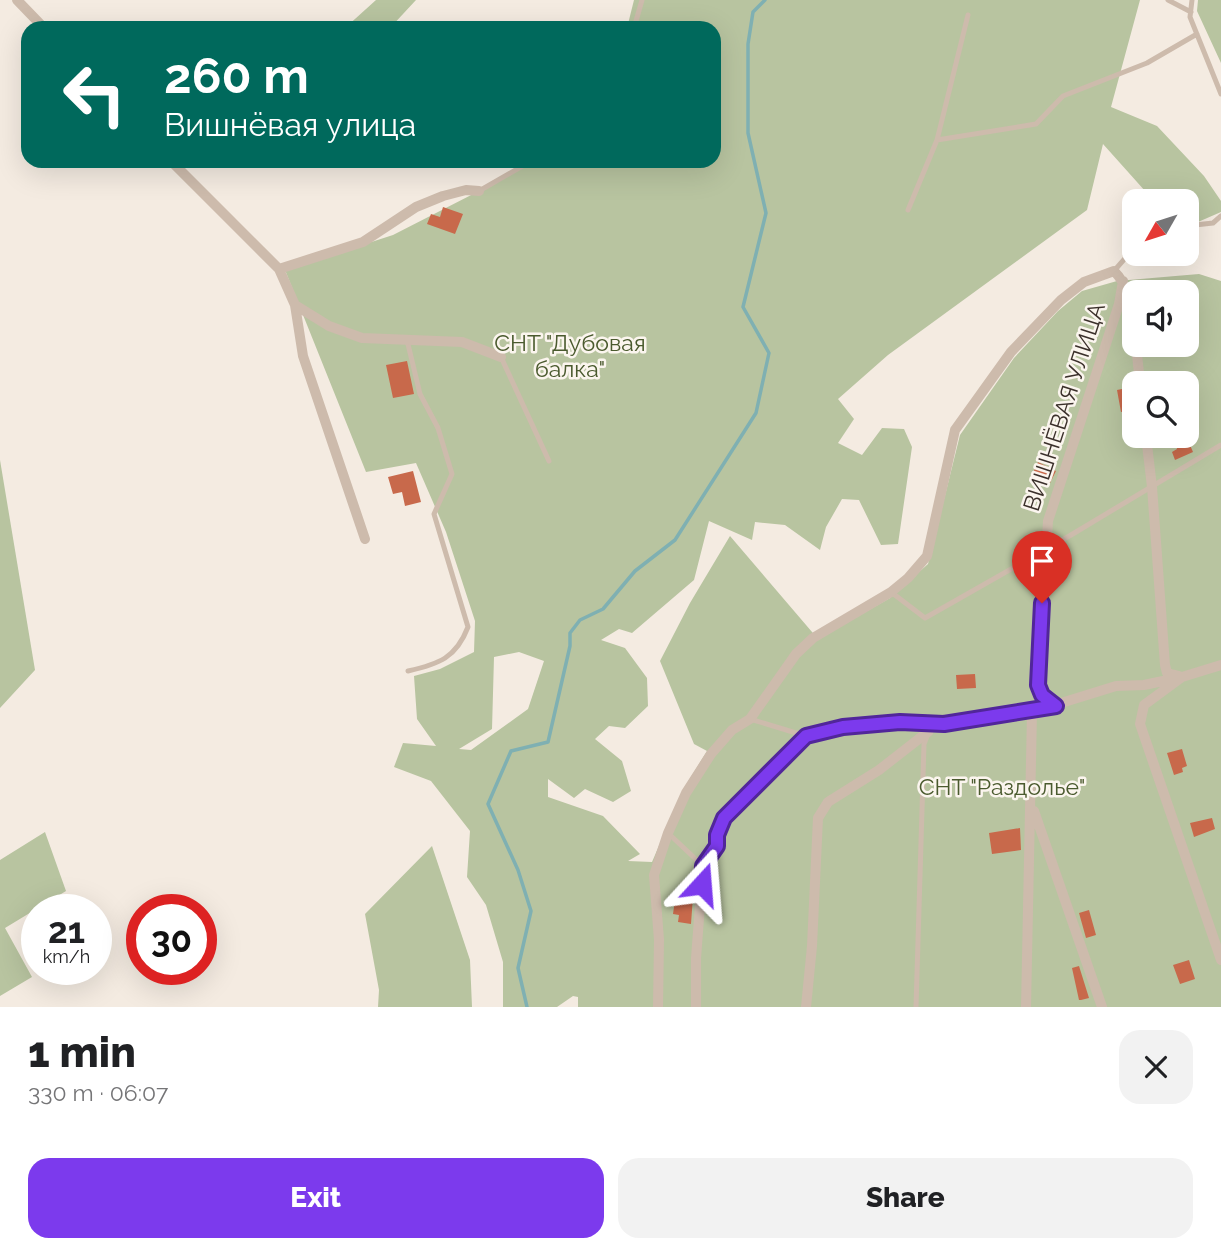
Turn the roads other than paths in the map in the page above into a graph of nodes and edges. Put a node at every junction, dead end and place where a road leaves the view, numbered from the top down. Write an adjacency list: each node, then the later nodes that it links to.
1 (17, 0): 7 (street)
2 (642, 0): 8 (lane)
3 (1168, 0): 5 (lane)
4 (1192, 0): 5 (lane)
5 (1191, 12): 9 (lane)
6 (968, 15): 11 (lane)
7 (37, 21)
8 (636, 21)
9 (1197, 34): 10 (lane); 11 (lane)
10 (1221, 94)
11 (937, 140): 15 (lane)
12 (177, 168): 19 (street)
13 (519, 168): 14 (lane)
14 (479, 191): 19 (street)
15 (908, 210)
16 (1221, 216): 17 (lane)
17 (1199, 225)
18 (1122, 262): 20 (lane)
19 (279, 270): 23 (street)
20 (1114, 271): 21 (street); 32 (street)
21 (1123, 280)
22 (1122, 286): 31 (street, ВИШНЁВАЯ УЛИЦА)
23 (295, 305): 24 (street); 30 (street)
24 (407, 340): 25 (street); 34 (lane)
25 (501, 357): 28 (lane)
26 (1221, 445): 29 (lane)
27 (1147, 448): 29 (street)
28 (550, 461)
29 (1152, 487): 31 (lane); 35 (street)
30 (365, 539)
31 (1046, 549): 32 (lane); 36 (street, ВИШНЁВАЯ УЛИЦА)
32 (891, 592): 38 (street)
33 (1221, 665): 35 (street)
34 (408, 671)
35 (1182, 677): 36 (street); 45 (street)
36 (1056, 706): 37 (street)
37 (1031, 712): 39 (lane); 42 (street)
38 (750, 719): 41 (lane); 43 (street)
39 (944, 724): 40 (lane); 41 (lane)
40 (929, 731): 48 (street); 49 (lane)
41 (806, 736): 44 (lane)
42 (1031, 805): 50 (street); 51 (street)
43 (668, 833): 44 (lane); 46 (street)
44 (703, 866): 47 (street)
45 (1221, 960)
46 (658, 1007)
47 (696, 1007)
48 (806, 1007)
49 (916, 1007)
50 (1026, 1007)
51 (1102, 1007)

